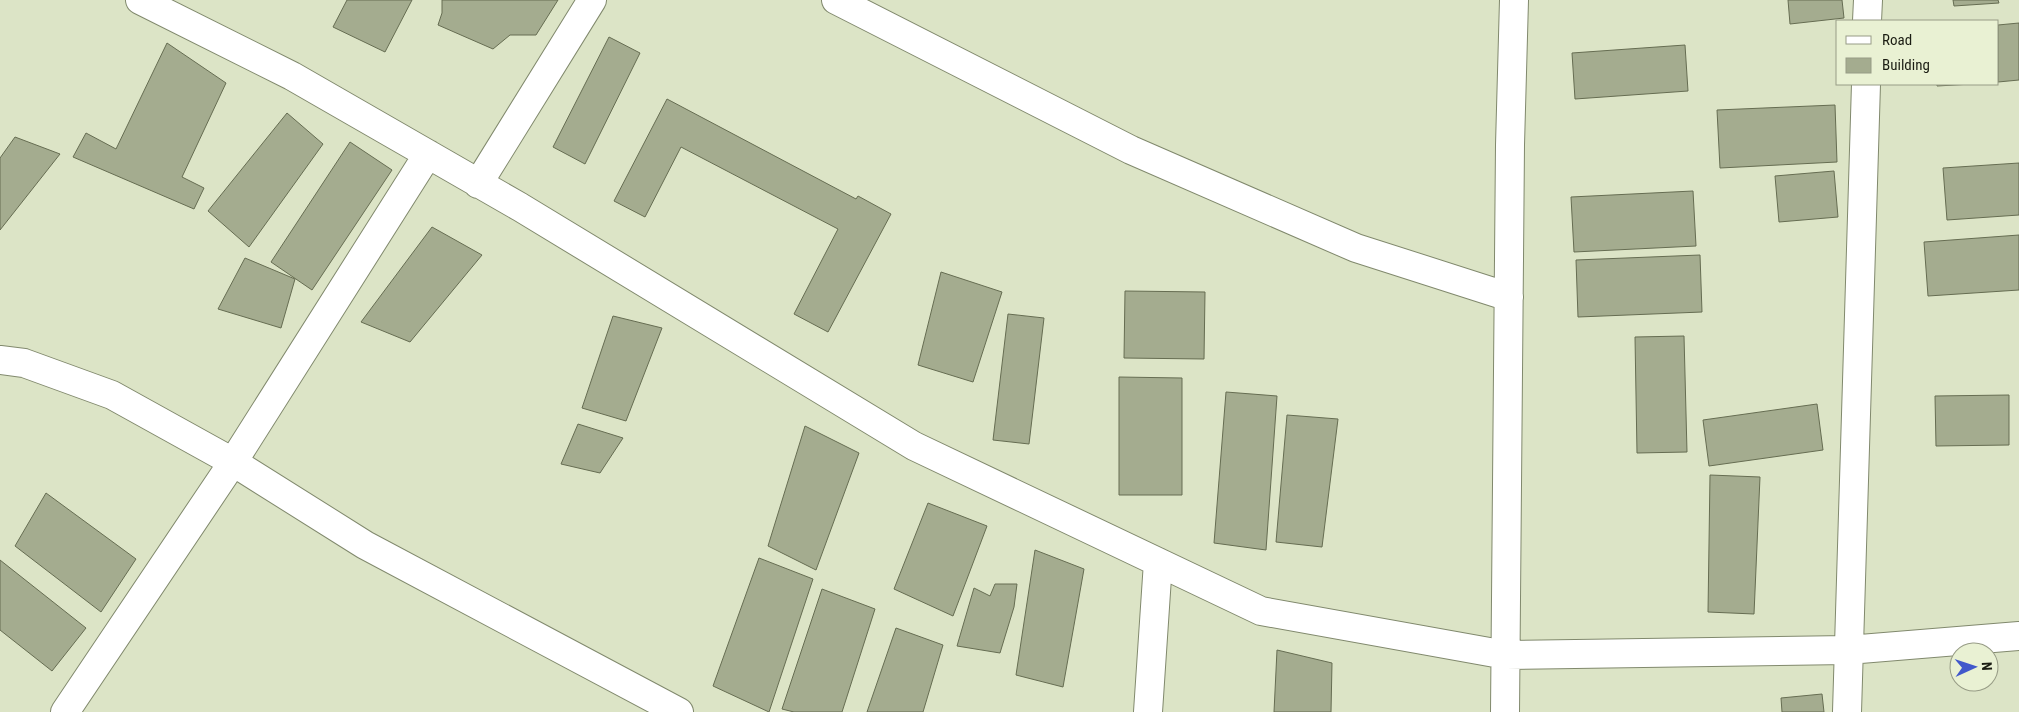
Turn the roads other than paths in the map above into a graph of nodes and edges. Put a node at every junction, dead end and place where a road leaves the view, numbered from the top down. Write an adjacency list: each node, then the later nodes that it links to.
1 (140, 0): 6 (street)
2 (592, 0): 10 (street)
3 (836, 0): 11 (street)
4 (1514, 0): 11 (street)
5 (1868, 0): 7 (street)
6 (179, 8): 9 (street)
7 (1868, 20)
8 (1866, 85): 16 (street)
9 (428, 154): 10 (street); 13 (street)
10 (478, 184): 14 (street)
11 (1509, 297): 17 (street)
12 (0, 360): 13 (street)
13 (233, 462): 18 (street); 19 (street)
14 (1158, 562): 17 (street); 20 (street)
15 (2019, 636): 16 (street)
16 (1848, 650): 17 (street); 22 (street)
17 (1506, 655): 21 (street)
18 (65, 712)
19 (679, 712)
20 (1148, 712)
21 (1505, 712)
22 (1847, 712)

